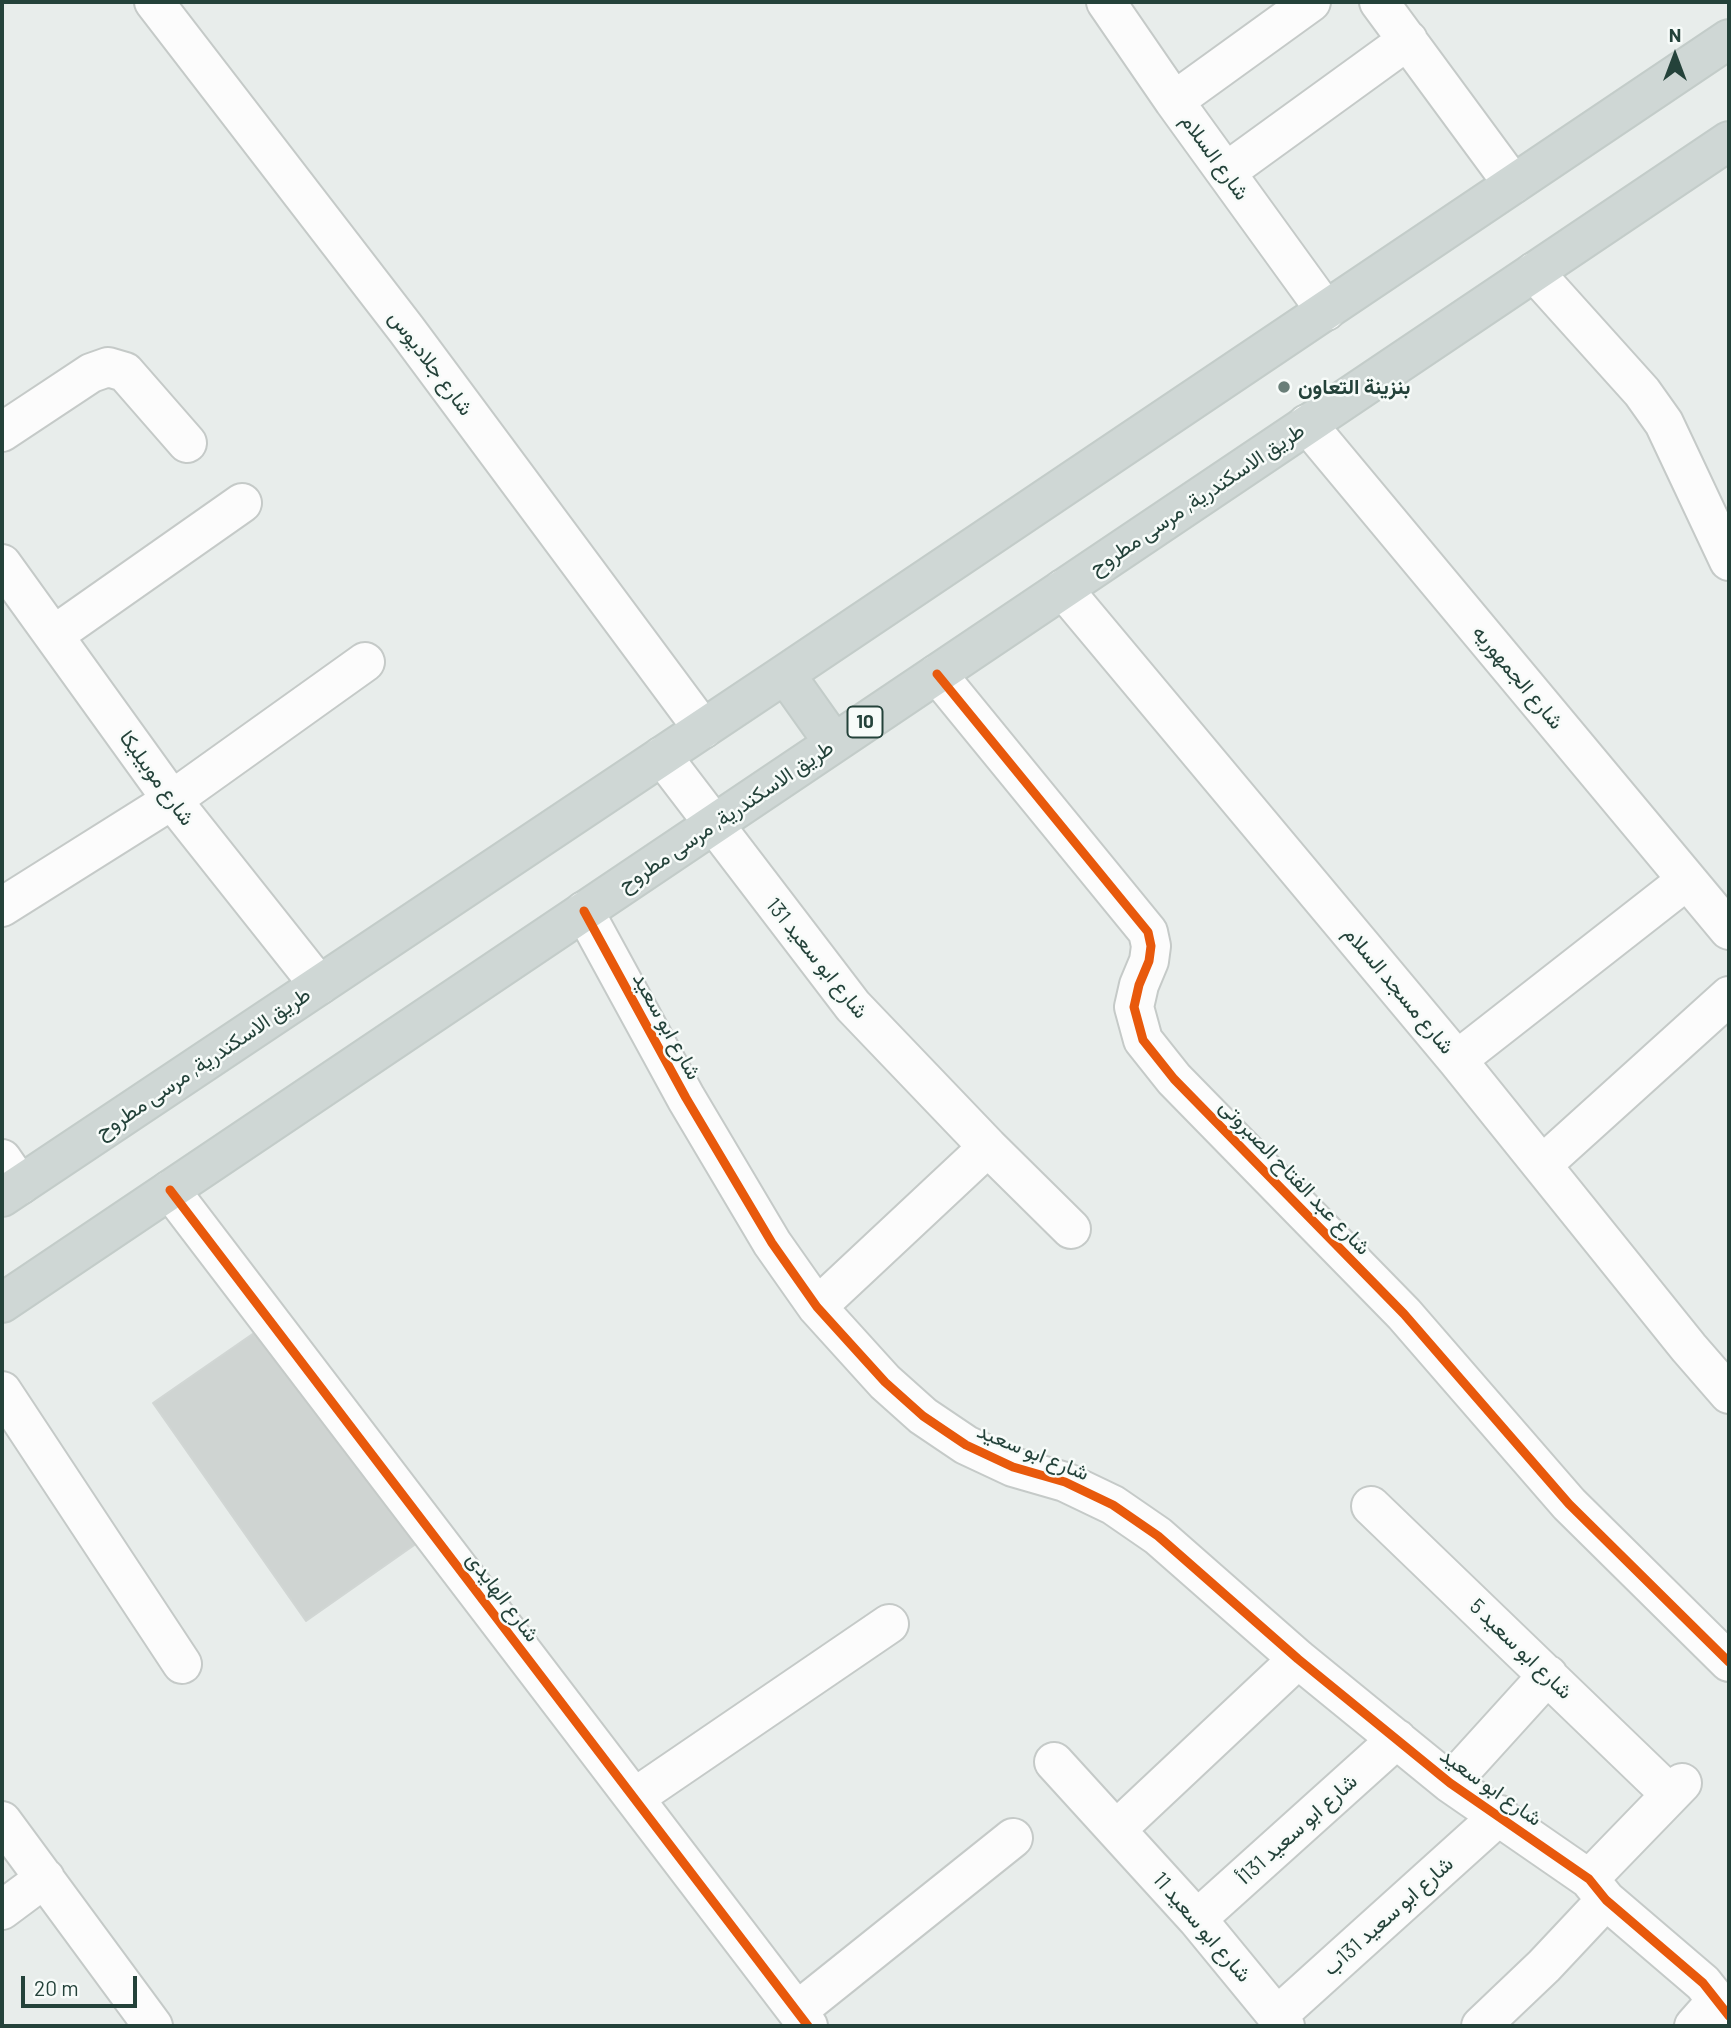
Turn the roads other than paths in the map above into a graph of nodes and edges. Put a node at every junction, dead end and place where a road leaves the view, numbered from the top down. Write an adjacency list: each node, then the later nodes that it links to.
1 (154, 2): 24 (street, شارع جلاديوس)
2 (1106, 2): 7 (street, شارع السلام)
3 (1311, 2): 7 (street)
4 (1379, 2): 6 (street)
5 (1729, 39): 10 (main road, طريق الاسكندرية, مرسى مطروح)
6 (1408, 40): 9 (street); 10 (street)
7 (1174, 101): 9 (street, شارع السلام)
8 (1729, 141): 11 (main road, طريق الاسكندرية, مرسى مطروح / 10)
9 (1226, 172): 12 (street, شارع السلام)
10 (1513, 184): 12 (main road, طريق الاسكندرية, مرسى مطروح)
11 (1534, 272): 13 (main road, طريق الاسكندرية, مرسى مطروح / 10); 17 (street)
12 (1326, 311): 22 (main road, طريق الاسكندرية, مرسى مطروح)
13 (1307, 425): 19 (main road, طريق الاسكندرية, مرسى مطروح / 10); 29 (street, شارع الجمهوريه)
14 (2, 432): 15 (street)
15 (187, 443)
16 (242, 503): 20 (street)
17 (1729, 561)
18 (4, 570): 20 (street, شارع موبيليكا)
19 (1063, 589): 23 (main road, طريق الاسكندرية, مرسى مطروح / 10); 35 (street, شارع مسجد السلام)
20 (54, 635): 27 (street, شارع موبيليكا)
21 (365, 662): 27 (street)
22 (785, 674): 24 (main road, طريق الاسكندرية, مرسى مطروح); 25 (main road)
23 (937, 674): 25 (main road, طريق الاسكندرية, مرسى مطروح / 10); 48 (street, شارع عبد الفتاح الصبروتى)
24 (704, 729): 26 (main road, طريق الاسكندرية, مرسى مطروح)
25 (834, 743): 28 (main road, طريق الاسكندرية, مرسى مطروح / 10)
26 (662, 756): 28 (street, شارع ابو سعيد 131); 33 (main road, طريق الاسكندرية, مرسى مطروح)
27 (172, 800): 30 (street); 33 (street, شارع موبيليكا)
28 (713, 824): 31 (main road, طريق الاسكندرية, مرسى مطروح / 10); 36 (street, شارع ابو سعيد 131)
29 (1687, 880): 32 (street, شارع الجمهوريه); 35 (street)
30 (2, 907)
31 (584, 911): 39 (main road, طريق الاسكندرية, مرسى مطروح / 10); 42 (street, شارع ابو سعيد)
32 (1729, 930)
33 (320, 985): 38 (main road, طريق الاسكندرية, مرسى مطروح)
34 (1729, 996): 37 (street)
35 (1457, 1060): 37 (street, شارع مسجد السلام)
36 (988, 1147): 40 (street, شارع ابو سعيد 131); 42 (street)
37 (1542, 1166): 44 (street, شارع مسجد السلام)
38 (8, 1180)
39 (170, 1190): 41 (main road, طريق الاسكندرية, مرسى مطروح / 10); 54 (street, شارع الهايدى)
40 (1071, 1228)
41 (2, 1303)
42 (817, 1307): 47 (street, شارع ابو سعيد)
43 (2, 1391): 49 (street)
44 (1729, 1394)
45 (1371, 1506): 50 (street, شارع ابو سعيد 5)
46 (889, 1624): 54 (street)
47 (1298, 1658): 51 (street, شارع ابو سعيد); 57 (street)
48 (1729, 1662)
49 (182, 1664)
50 (1548, 1675): 53 (street); 60 (street, شارع ابو سعيد 5)
51 (1396, 1739): 53 (street, شارع ابو سعيد); 62 (street, شارع ابو سعيد 131أ)
52 (1054, 1762): 57 (street, شارع ابو سعيد 11)
53 (1450, 1783): 55 (street, شارع ابو سعيد)
54 (634, 1798): 64 (street, شارع الهايدى)
55 (1500, 1815): 60 (street, شارع ابو سعيد); 65 (street, شارع ابو سعيد 131ب)
56 (2, 1821): 59 (street)
57 (1117, 1829): 62 (street, شارع ابو سعيد 11)
58 (1013, 1838): 64 (street)
59 (45, 1878): 61 (street); 66 (street)
60 (1598, 1890): 63 (street, شارع ابو سعيد); 67 (street)
61 (2, 1910)
62 (1196, 1919): 65 (street, شارع ابو سعيد 11)
63 (1713, 2014)
64 (802, 2019)
65 (1282, 2021)
66 (153, 2026)
67 (1481, 2026)

